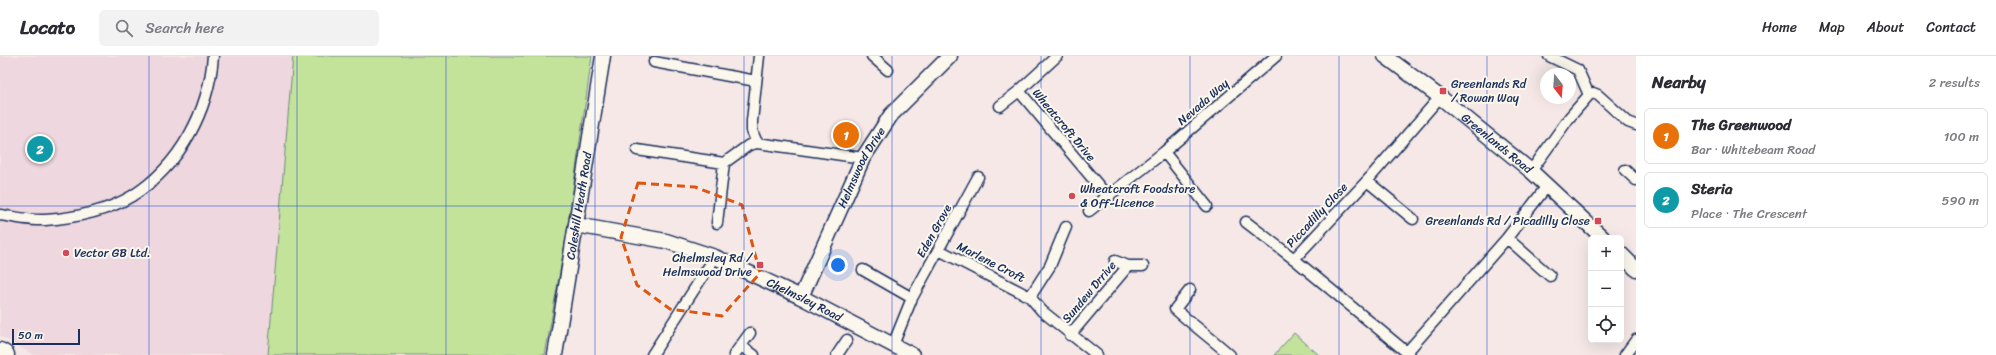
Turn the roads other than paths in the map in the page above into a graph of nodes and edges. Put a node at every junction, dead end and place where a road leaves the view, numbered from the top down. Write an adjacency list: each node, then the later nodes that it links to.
1 (213, 56): 33 (street)
2 (603, 56): 37 (street, Coleshill Heath Road)
3 (759, 56): 13 (street)
4 (872, 56): 12 (street)
5 (950, 56): 22 (street, Helmswood Drive)
6 (1057, 56): 14 (street, Wheatcroft Drive)
7 (1276, 56): 21 (street, Nevada Way)
8 (1385, 56): 10 (street, Greenlands Road)
9 (1549, 56): 15 (street)
10 (1399, 60): 16 (street, Greenlands Road)
11 (654, 62): 13 (street)
12 (888, 70)
13 (756, 81): 19 (street)
14 (1019, 91): 17 (street); 30 (street, Wheatcroft Drive)
15 (1589, 95): 18 (street); 25 (street)
16 (1440, 97): 25 (street, Greenlands Road); 28 (street, Piccadilly Close)
17 (1000, 106)
18 (1636, 125)
19 (757, 142): 22 (street); 23 (street)
20 (637, 150): 23 (street)
21 (1164, 152): 30 (street, Nevada Way); 31 (street)
22 (864, 158): 50 (street, Helmswood Drive)
23 (724, 163): 36 (street)
24 (1625, 170): 27 (street)
25 (1531, 171): 29 (street, Greenlands Road)
26 (978, 177): 41 (street, Eden Grove)
27 (1636, 180)
28 (1367, 181): 34 (street); 43 (street, Piccadilly Close)
29 (1547, 186): 39 (street, Greenlands Road); 40 (street, Piccadilly Close)
30 (1109, 198): 32 (street, Nevada Way)
31 (1207, 206)
32 (1089, 211)
33 (0, 215)
34 (1413, 219)
35 (1246, 222): 43 (street)
36 (717, 223)
37 (576, 225): 42 (street, Chelmsley Road); 62 (street, Coleshill Heath Road)
38 (1066, 228): 51 (street, Marlene Croft)
39 (1600, 235)
40 (1507, 238): 48 (street); 60 (street, Piccadilly Close)
41 (939, 250): 51 (street, Marlene Croft); 52 (street, Eden Grove)
42 (715, 257): 50 (street, Chelmsley Road); 63 (street)
43 (1294, 259): 60 (street, Piccadilly Close)
44 (1115, 261): 45 (street, Sundew Drrive)
45 (1128, 266): 46 (street, Sundew Drrive); 54 (street, Sundew Drrive)
46 (1143, 266)
47 (863, 270): 52 (street)
48 (1550, 276)
49 (1190, 290): 69 (street)
50 (801, 297): 57 (street, Chelmsley Road)
51 (1030, 297): 54 (street, Marlene Croft)
52 (912, 298): 57 (street, Eden Grove)
53 (750, 333): 58 (street)
54 (1070, 335): 68 (street, Marlene Croft)
55 (847, 340): 66 (street)
56 (1636, 340): 70 (street)
57 (893, 345): 67 (street, Chelmsley Road)
58 (741, 346): 64 (street); 65 (street)
59 (0, 352): 61 (highway)
60 (1408, 354)
61 (5, 355)
62 (556, 355)
63 (652, 355)
64 (734, 355)
65 (754, 355)
66 (837, 355)
67 (912, 355)
68 (1097, 355)
69 (1230, 355)
70 (1626, 355)

